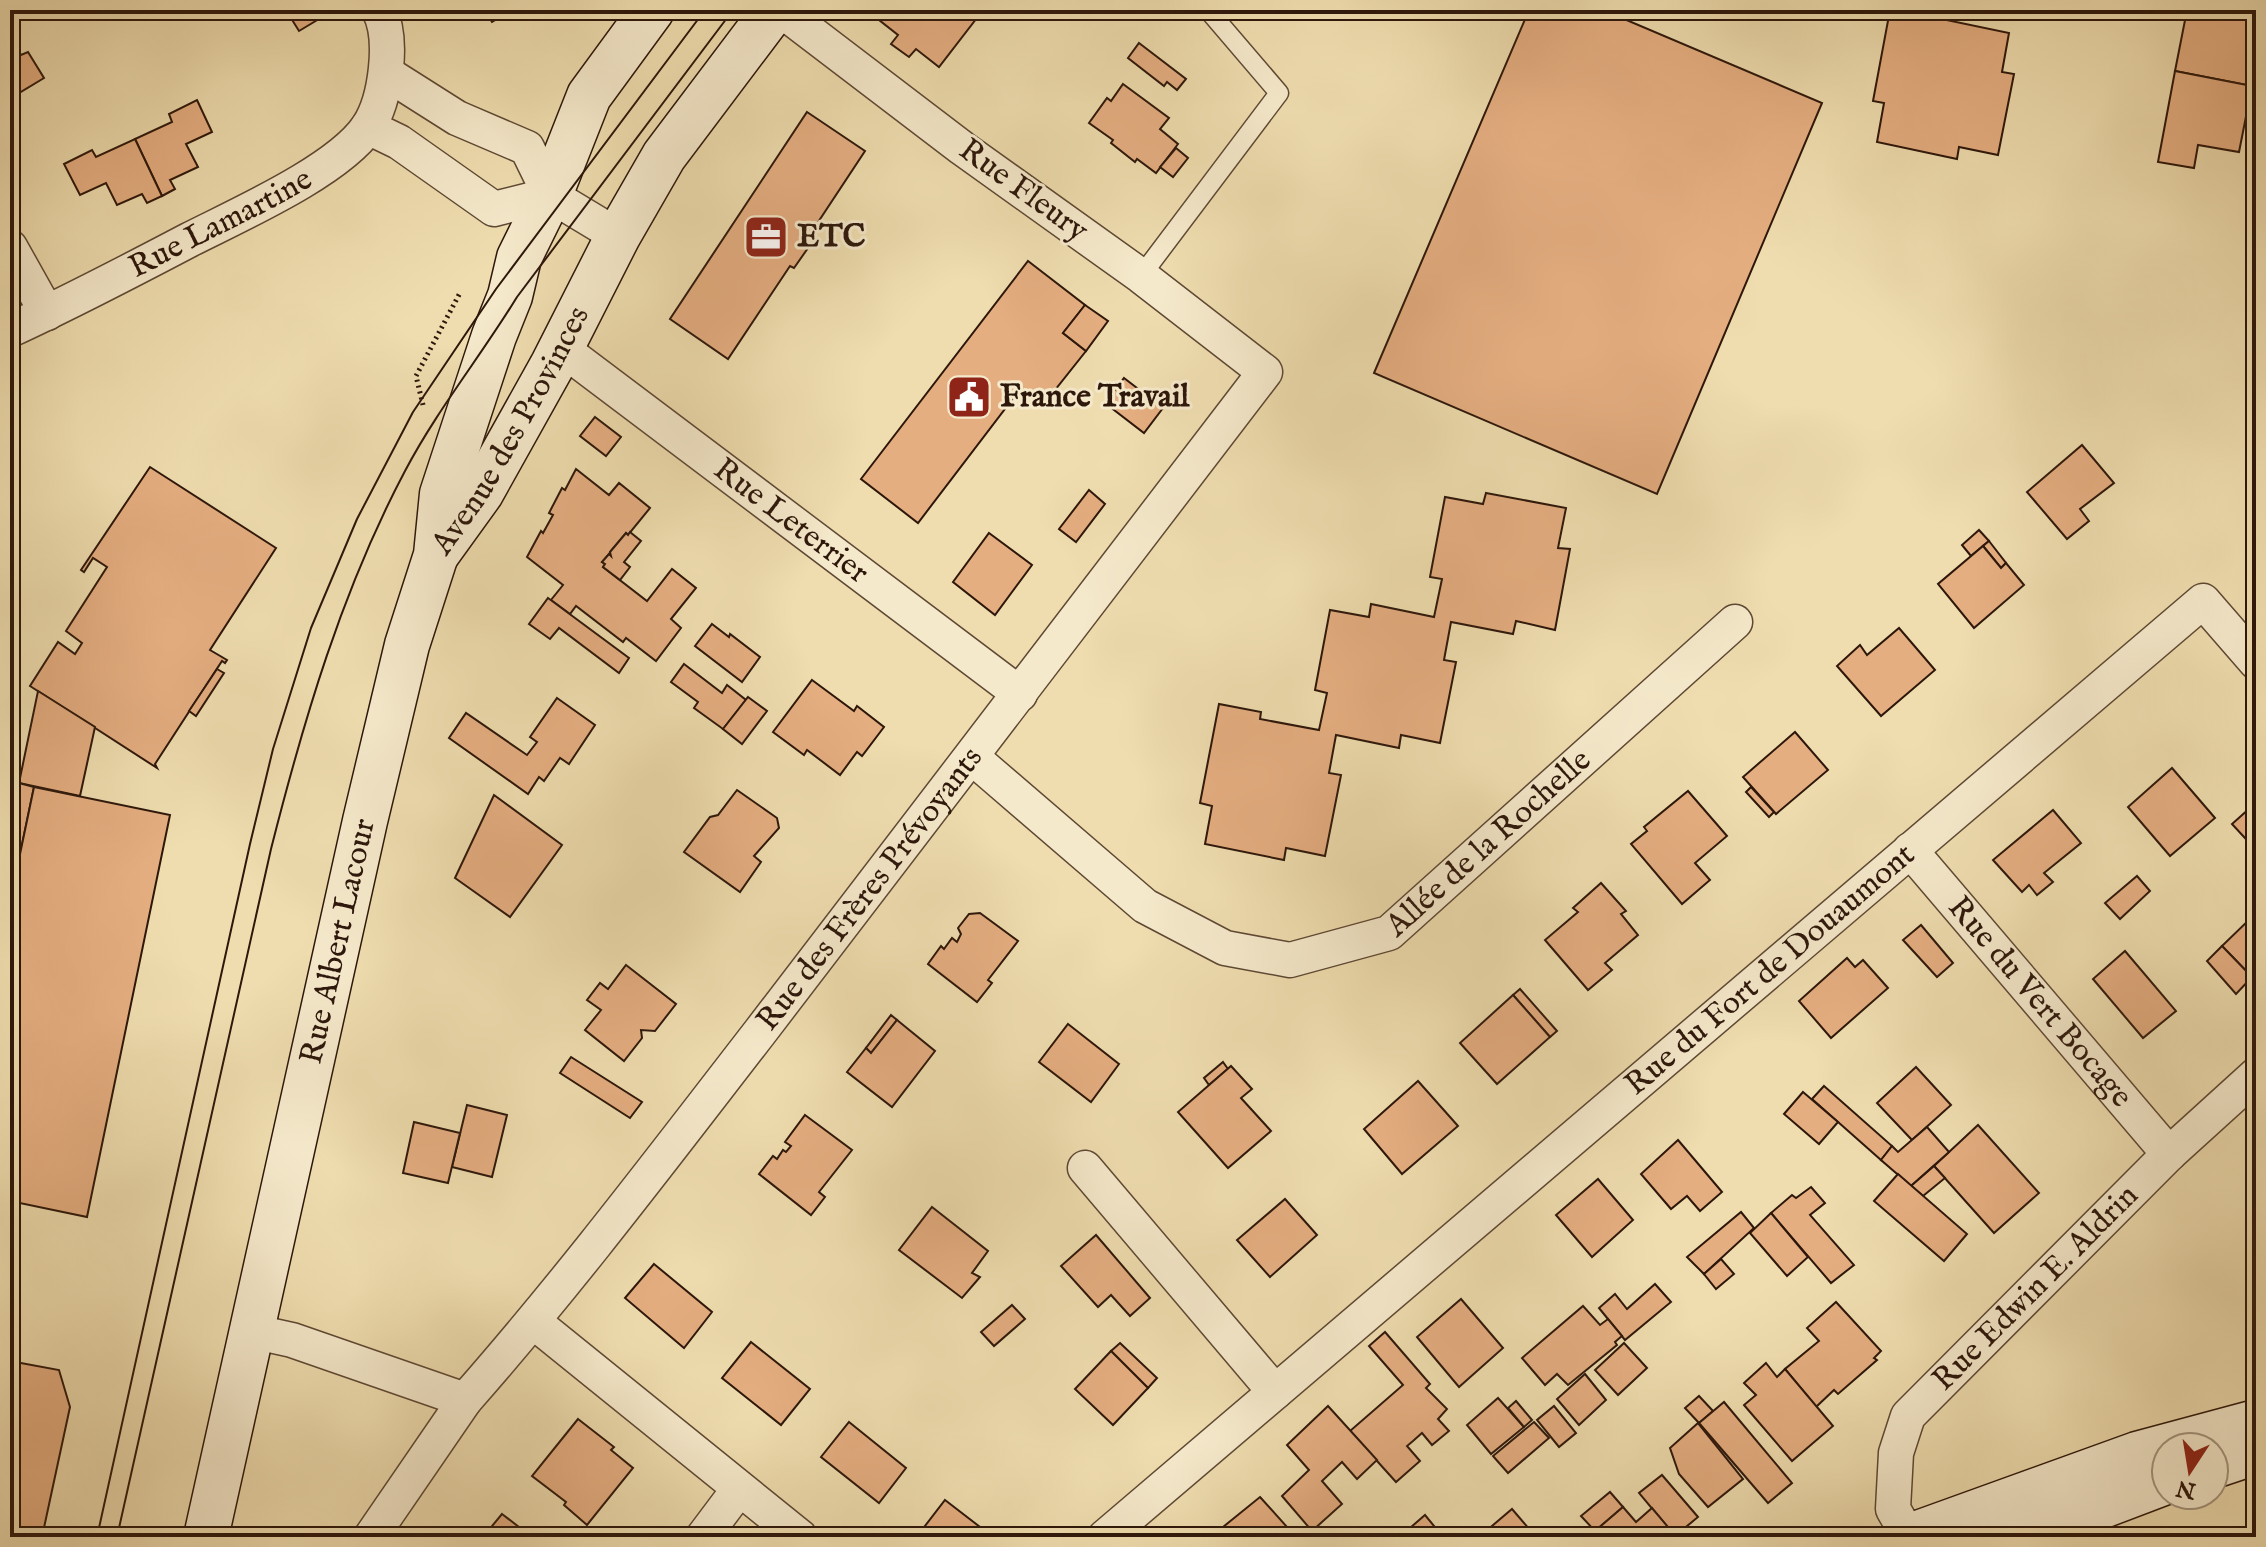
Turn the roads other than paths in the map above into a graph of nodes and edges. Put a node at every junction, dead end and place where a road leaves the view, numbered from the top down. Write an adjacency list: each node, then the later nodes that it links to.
1 (379, 10): 6 (street, Rue Lamartine)
2 (652, 10): 8 (street, Avenue des Provinces)
3 (774, 10): 9 (street, Avenue des Provinces)
4 (781, 10): 11 (street, Rue Fleury)
5 (1208, 10): 11 (lane)
6 (386, 73): 7 (street, Rue Lamartine); 8 (street)
7 (368, 127): 8 (street); 12 (street, Rue Lamartine)
8 (550, 195): 9 (street); 16 (street, Avenue des Provinces)
9 (618, 236): 14 (street, Avenue des Provinces)
10 (10, 247): 12 (street)
11 (1141, 276): 15 (street, Rue Fleury)
12 (47, 313): 13 (street, Rue Lamartine)
13 (10, 330)
14 (561, 348): 16 (street, Avenue des Provinces); 19 (street, Rue Leterrier)
15 (1265, 372): 19 (street, Rue des Frères Prévoyants)
16 (436, 555): 26 (street, Rue Albert Lacour)
17 (1735, 622): 20 (street, Allée de la Rochelle)
18 (2256, 662): 21 (street, Rue du Fort de Douaumont)
19 (1020, 694): 20 (street, Rue des Frères Prévoyants)
20 (973, 758): 25 (street, Rue des Frères Prévoyants)
21 (1910, 850): 23 (street, Rue du Vert Bocage); 27 (street, Rue du Fort de Douaumont)
22 (2256, 1075): 23 (street, Rue Edwin E. Aldrin)
23 (2169, 1154): 39 (street, Rue Edwin E. Aldrin)
24 (1085, 1168): 27 (street)
25 (534, 1322): 28 (street, Rue des Frères Prévoyants); 33 (street)
26 (251, 1331): 28 (street); 34 (street, Rue Albert Lacour)
27 (1275, 1392): 38 (street, Rue du Fort de Douaumont)
28 (465, 1400): 35 (street)
29 (2256, 1422): 39 (street)
30 (2256, 1452): 31 (street)
31 (2230, 1461)
32 (2150, 1488): 40 (street)
33 (739, 1489): 36 (street); 37 (street)
34 (206, 1537)
35 (371, 1537)
36 (703, 1537)
37 (800, 1537)
38 (1105, 1537)
39 (1908, 1537)
40 (2021, 1537)

